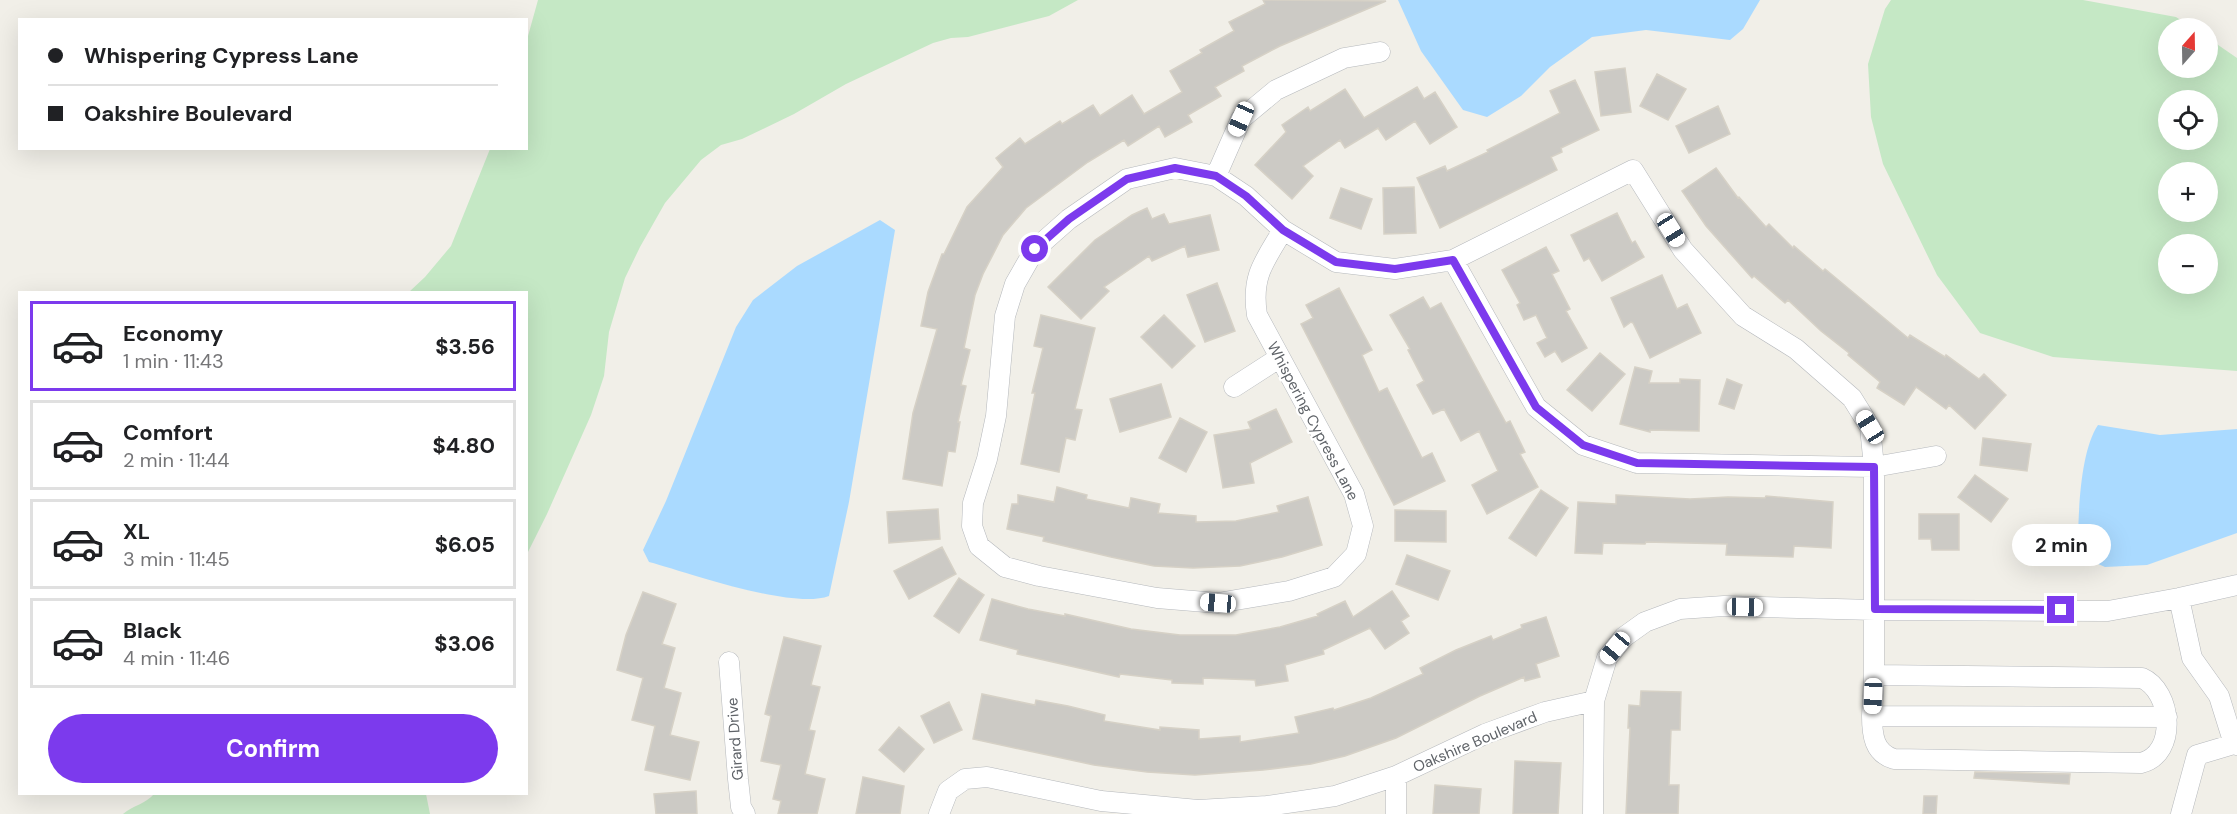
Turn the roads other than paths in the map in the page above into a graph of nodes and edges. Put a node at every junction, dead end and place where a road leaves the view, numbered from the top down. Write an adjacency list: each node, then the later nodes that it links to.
1 (1380, 52): 2 (street)
2 (1216, 176): 3 (street, Whispering Cypress Lane); 5 (street, Whispering Cypress Lane)
3 (1283, 230): 4 (street, Whispering Cypress Lane); 5 (street, Whispering Cypress Lane)
4 (1453, 260): 8 (street); 8 (street, Whispering Cypress Lane)
5 (1279, 358): 6 (street)
6 (1234, 387)
7 (1936, 456): 8 (street)
8 (1874, 467): 11 (street, Whispering Cypress Lane)
9 (2237, 585): 10 (street)
10 (2179, 598): 11 (street); 17 (street)
11 (1875, 609): 13 (street, Whispering Cypress Lane); 14 (street)
12 (729, 662): 20 (street, Girard Drive)
13 (1874, 675): 15 (street, Whispering Cypress Lane); 16 (street)
14 (1594, 701): 18 (street, Oakshire Boulevard); 23 (street)
15 (1872, 716): 16 (street); 16 (street, Whispering Cypress Lane)
16 (2167, 717)
17 (2236, 745): 24 (street)
18 (1396, 776): 19 (street, Oakshire Boulevard); 22 (street)
19 (1198, 812): 21 (street, Oakshire Boulevard)
20 (745, 814)
21 (939, 814)
22 (1396, 814)
23 (1593, 814)
24 (2181, 814)

